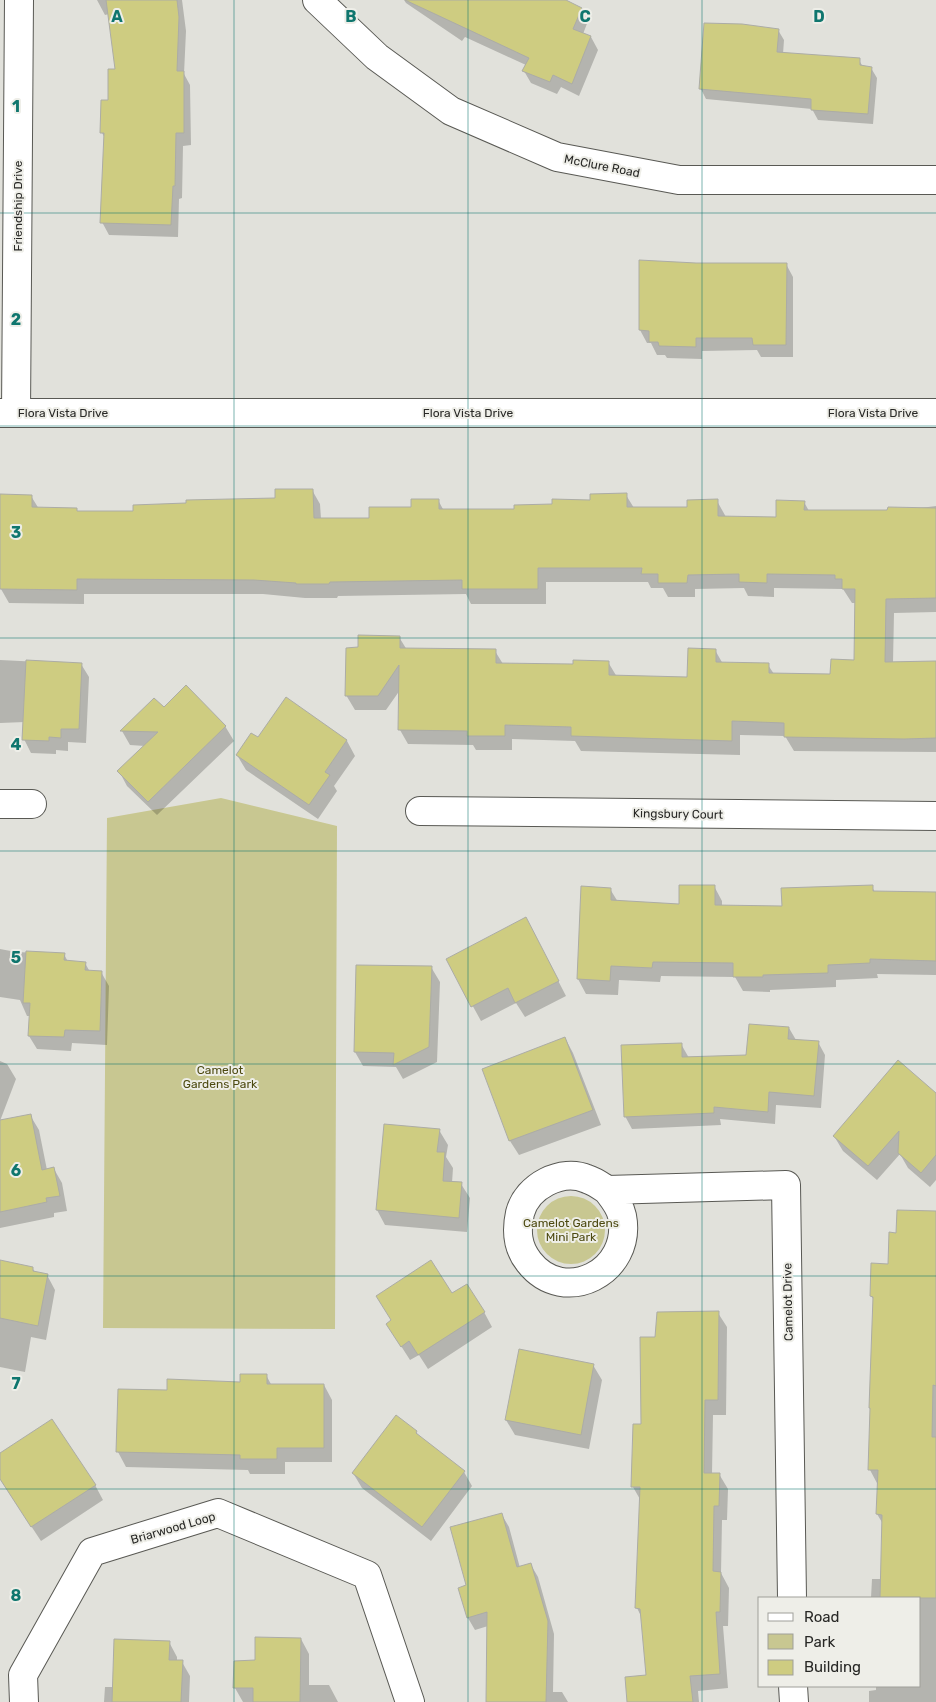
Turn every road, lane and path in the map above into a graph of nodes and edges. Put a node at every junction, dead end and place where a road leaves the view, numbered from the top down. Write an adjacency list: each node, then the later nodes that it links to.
1 (19, 0): 5 (street, Friendship Drive)
2 (317, 0): 3 (street, McClure Road)
3 (936, 180)
4 (936, 412): 5 (street, Flora Vista Drive)
5 (8, 413)
6 (0, 804): 7 (street)
7 (32, 804)
8 (420, 811): 9 (street, Kingsbury Court)
9 (936, 816)
10 (607, 1190): 11 (street, Camelot Drive)
11 (792, 1597)
12 (793, 1687): 15 (street)
13 (24, 1702): 14 (street, Briarwood Loop)
14 (410, 1702)
15 (794, 1702)

